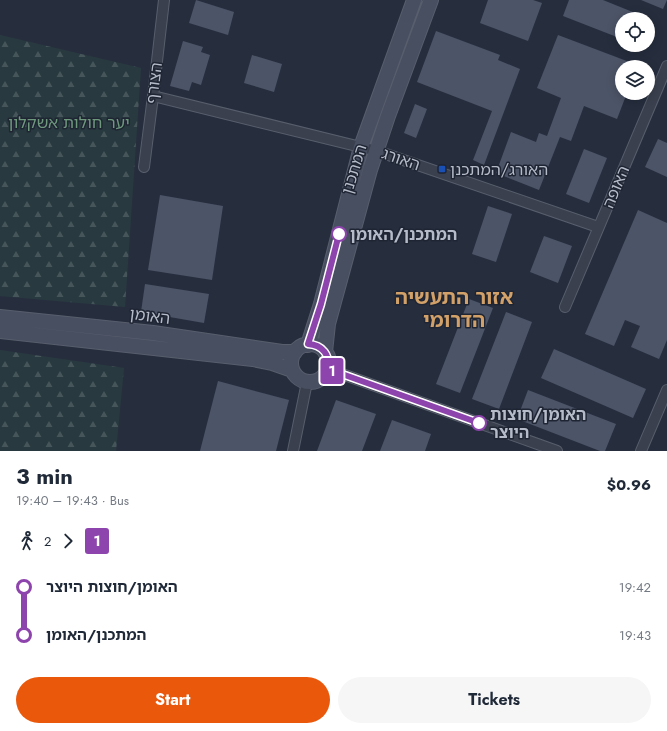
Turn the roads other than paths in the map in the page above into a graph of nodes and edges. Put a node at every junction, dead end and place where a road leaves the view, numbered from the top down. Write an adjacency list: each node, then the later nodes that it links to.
1 (164, 0): 5 (street, הצורף)
2 (414, 0): 6 (street, המתכנן)
3 (431, 0): 7 (street, המתכנן)
4 (667, 66): 9 (street, האופה)
5 (153, 96): 6 (street, האורג); 8 (street, הצורף)
6 (361, 147): 7 (street, האורג); 13 (street, המתכנן)
7 (377, 151): 9 (street, האורג); 15 (street, המתכנן)
8 (144, 167)
9 (598, 227): 10 (street, האופה)
10 (565, 307)
11 (0, 317): 14 (street, האומן)
12 (0, 331): 17 (street, האומן)
13 (308, 344): 14 (street); 15 (street)
14 (295, 352): 17 (street)
15 (325, 352): 16 (street)
16 (328, 369): 18 (street); 21 (street)
17 (292, 370): 18 (street)
18 (306, 382): 20 (street)
19 (667, 390): 22 (street)
20 (293, 451)
21 (557, 451)
22 (641, 451)

